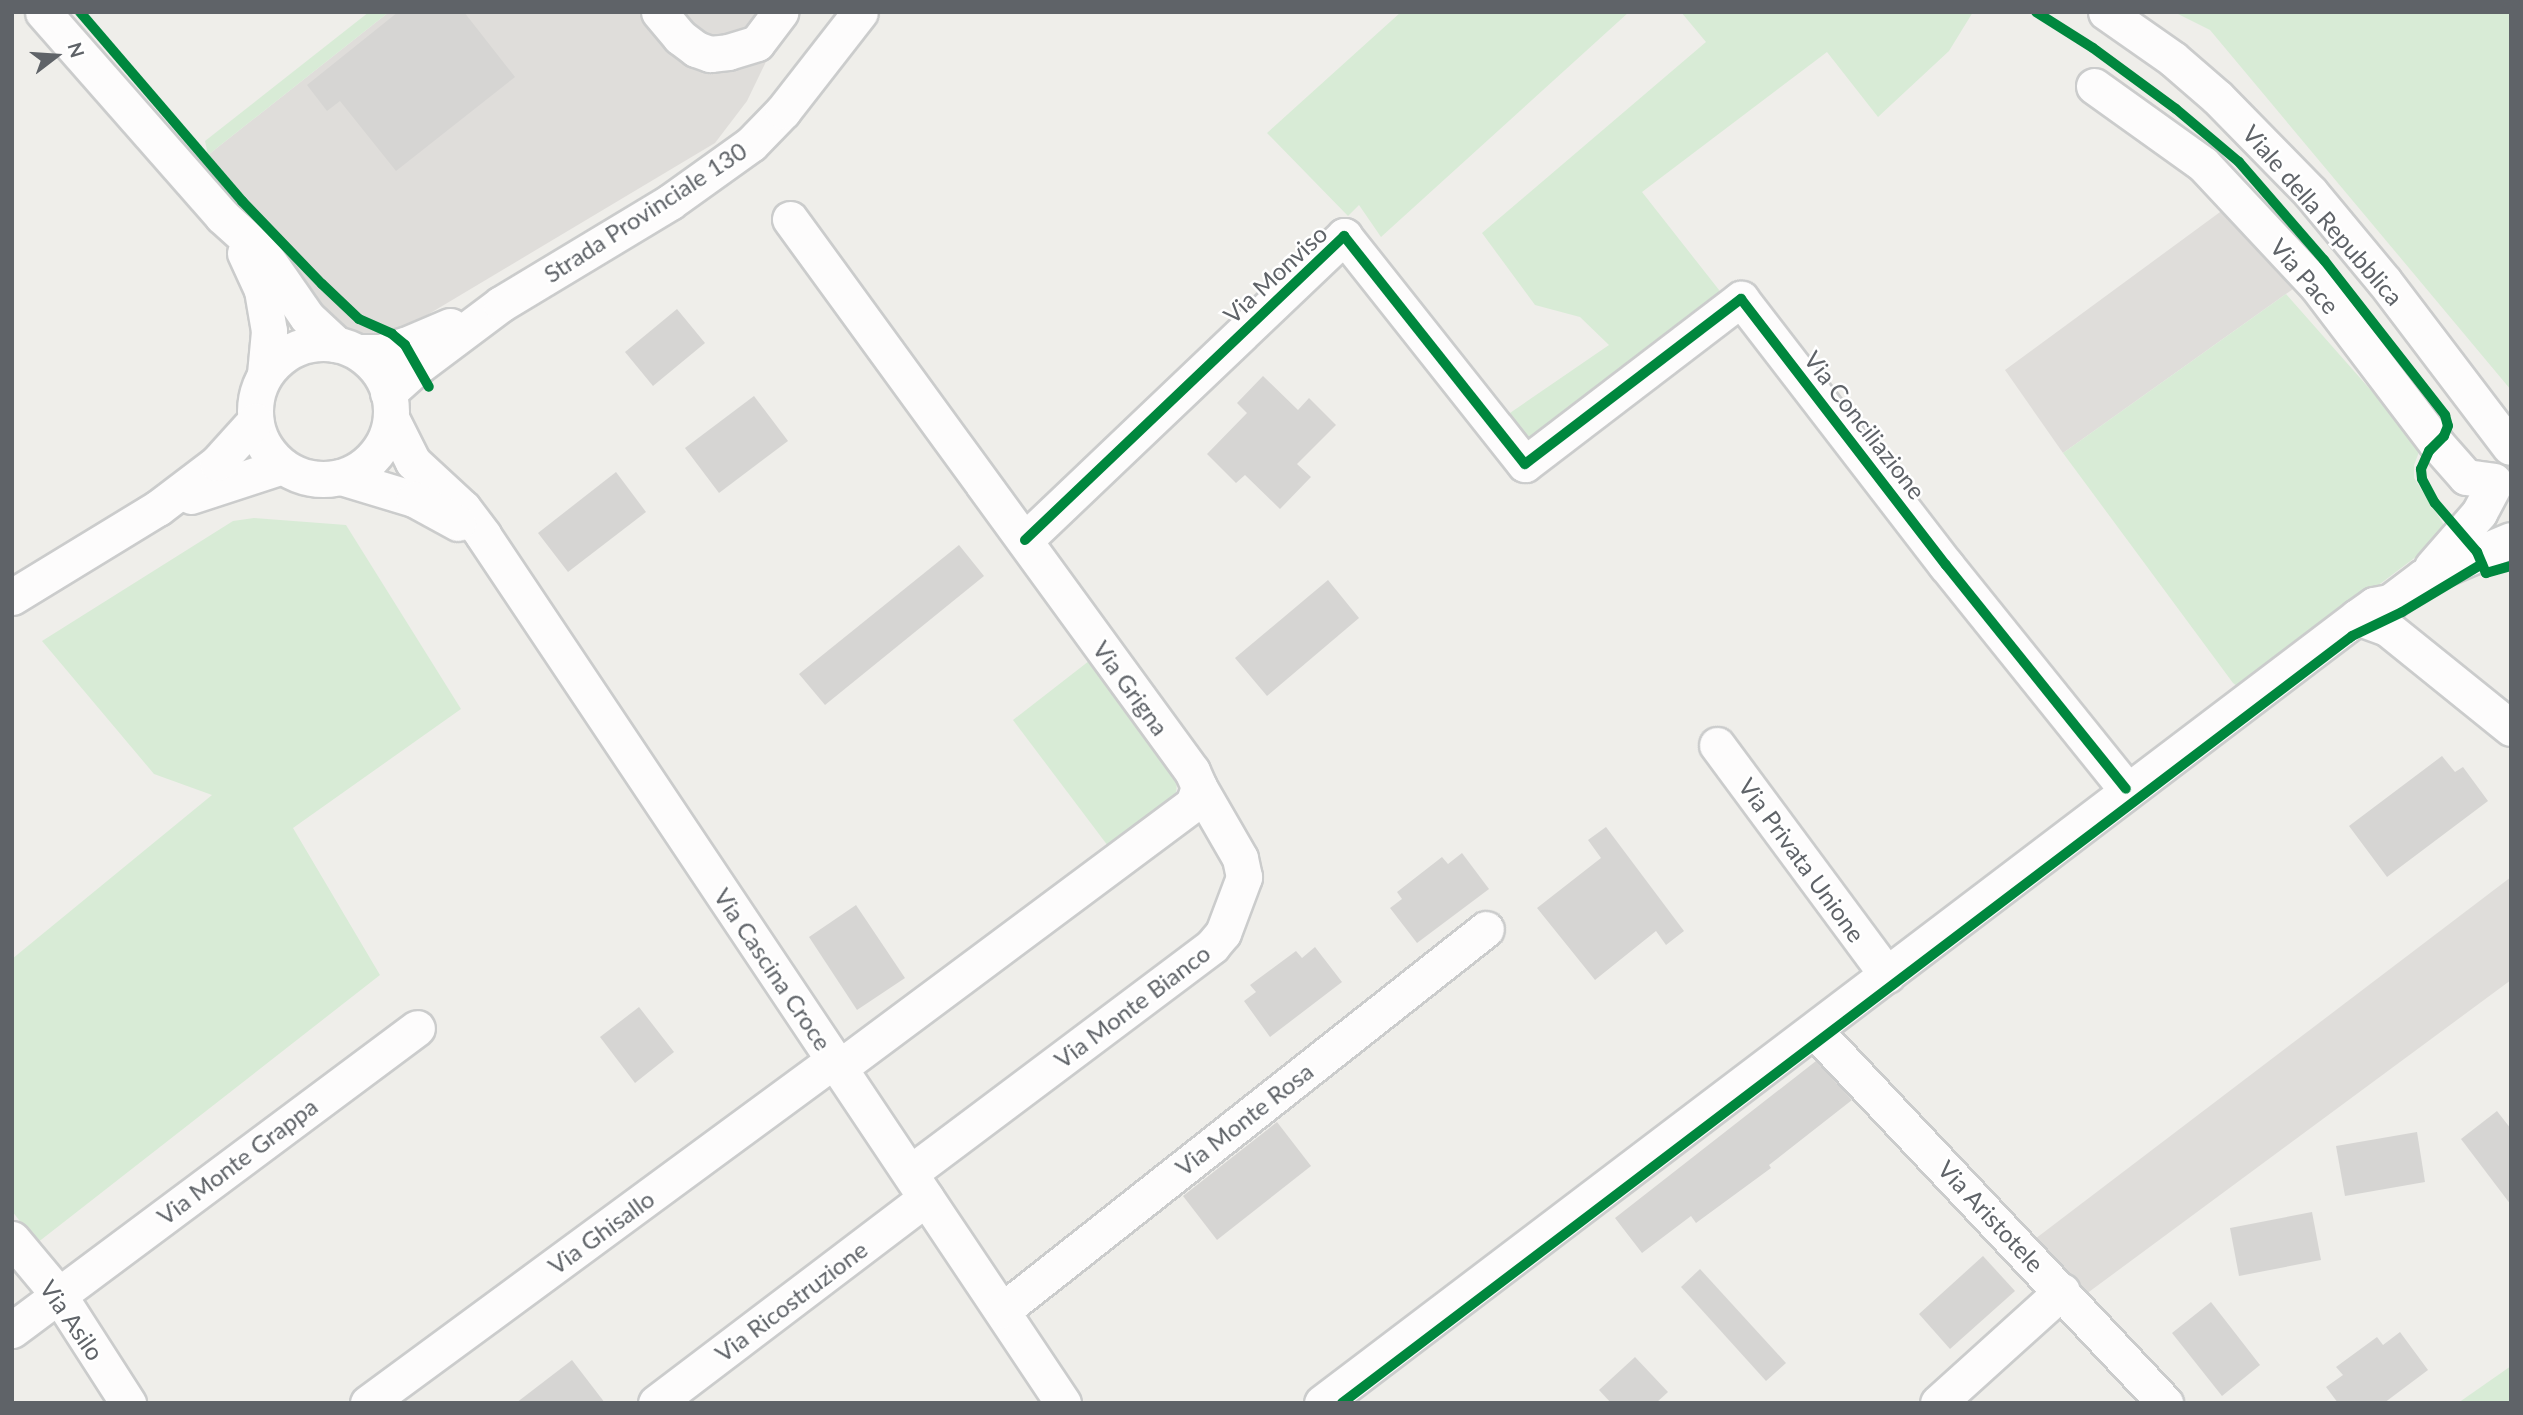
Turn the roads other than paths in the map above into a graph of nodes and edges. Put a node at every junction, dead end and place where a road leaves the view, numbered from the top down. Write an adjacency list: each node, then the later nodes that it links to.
1 (43, 12): 8 (street)
2 (659, 12): 3 (street)
3 (780, 12)
4 (860, 12): 9 (street, Strada Provinciale 130)
5 (2106, 12): 14 (street, Viale della Repubblica)
6 (2094, 86): 18 (street, Via Pace)
7 (790, 219): 22 (street, Via Grigna)
8 (228, 222): 10 (street); 11 (street)
9 (502, 304): 10 (street, Strada Provinciale 130); 12 (street, Strada Provinciale 130)
10 (347, 348): 11 (street, Strada Provinciale 130); 12 (street)
11 (265, 374): 13 (street)
12 (390, 406): 17 (street, Strada Provinciale 130); 21 (street, Via Cascina Croce)
13 (255, 421): 16 (street); 19 (street)
14 (2511, 447): 18 (street)
15 (1525, 464): 22 (street, Via Monviso); 30 (street, Via Conciliazione)
16 (282, 466): 17 (street); 19 (street)
17 (341, 477): 21 (street, Via Cascina Croce)
18 (2493, 484): 20 (street); 24 (street)
19 (158, 508): 25 (street)
20 (2511, 521)
21 (483, 535): 35 (street, Via Cascina Croce)
22 (1025, 540): 29 (street, Via Grigna)
23 (2511, 540): 24 (street)
24 (2423, 577): 26 (street)
25 (12, 597)
26 (2378, 616): 27 (street); 30 (street)
27 (2511, 727)
28 (1717, 745): 32 (street, Via Privata Unione)
29 (1199, 788): 35 (street); 36 (street, Via Monte Bianco)
30 (2126, 789): 32 (street)
31 (1486, 929): 40 (street, Via Monte Rosa)
32 (1887, 975): 34 (street)
33 (417, 1028): 39 (street, Via Monte Grappa)
34 (1815, 1031): 38 (street, Via Aristotele); 46 (street)
35 (836, 1064): 36 (street, Via Cascina Croce); 43 (street, Via Ghisallo)
36 (918, 1186): 40 (street, Via Cascina Croce); 44 (street, Via Ricostruzione)
37 (12, 1239): 39 (street, Via Asilo)
38 (2062, 1292): 47 (street); 48 (street, Via Aristotele)
39 (58, 1294): 41 (street, Via Monte Grappa); 42 (street, Via Asilo)
40 (1003, 1310): 45 (street, Via Cascina Croce)
41 (12, 1330)
42 (128, 1403)
43 (368, 1403)
44 (656, 1403)
45 (1063, 1403)
46 (1322, 1403)
47 (1938, 1403)
48 (2165, 1403)

